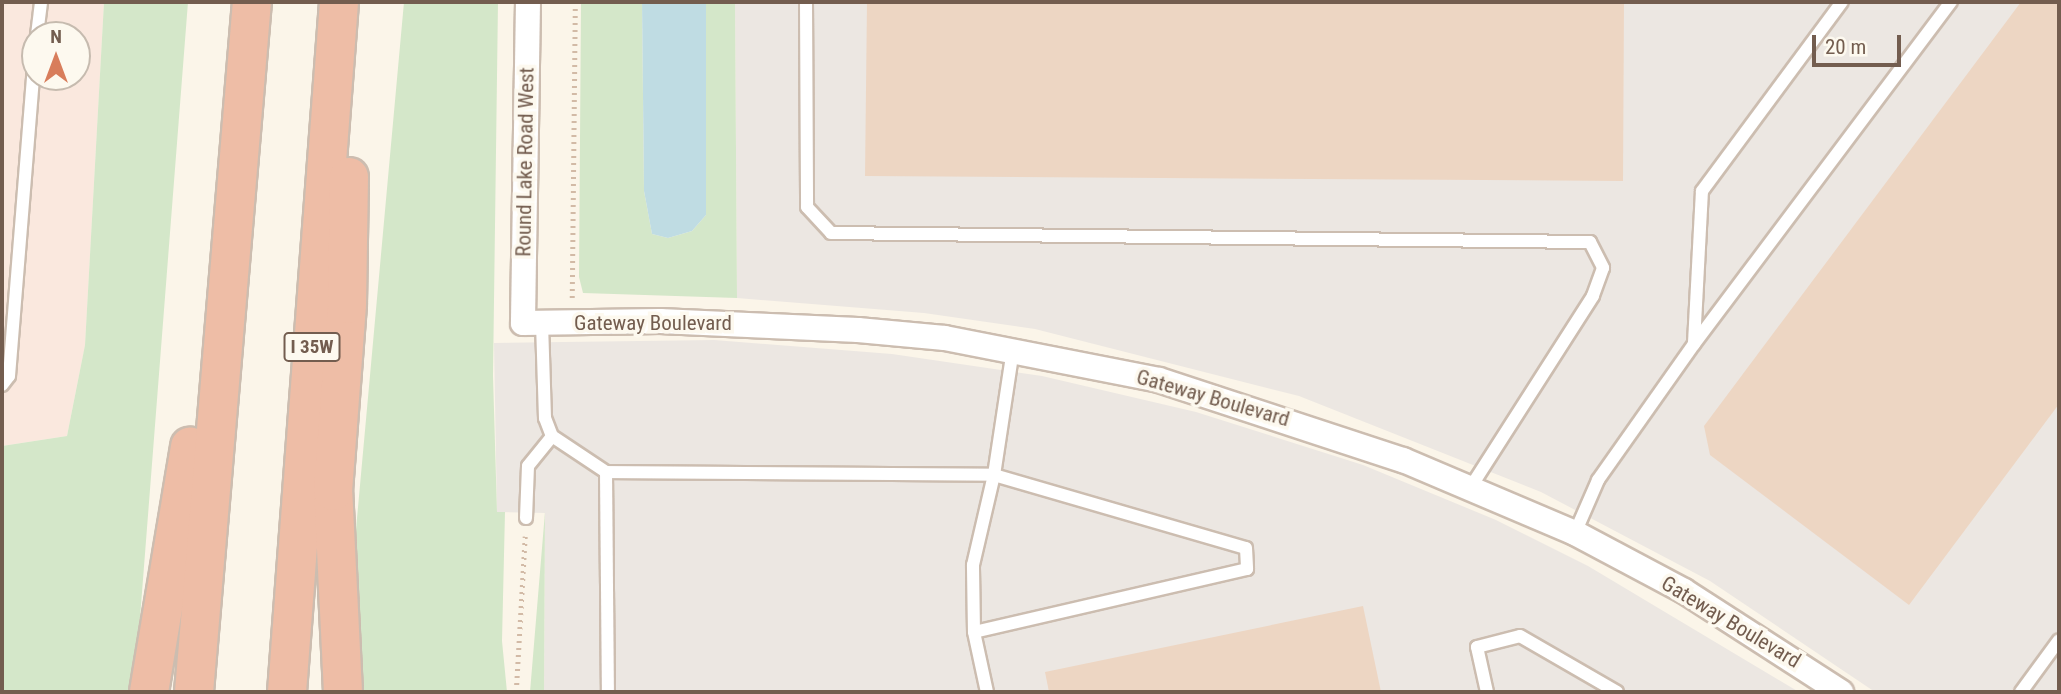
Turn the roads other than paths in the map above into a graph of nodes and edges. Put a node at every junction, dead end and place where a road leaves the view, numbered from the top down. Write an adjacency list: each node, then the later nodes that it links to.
1 (41, 2): 9 (lane)
2 (339, 2): 25 (highway, I 35W)
3 (352, 2): 26 (highway)
4 (528, 2): 11 (street, Round Lake Road West)
5 (806, 2): 18 (lane)
6 (1842, 2): 12 (lane)
7 (1951, 2): 12 (lane)
8 (251, 13): 23 (highway); 24 (highway)
9 (39, 21)
10 (32, 91): 14 (lane)
11 (532, 323): 13 (street, Gateway Boulevard); 15 (lane)
12 (1694, 344): 20 (lane)
13 (1013, 350): 17 (lane); 18 (street, Gateway Boulevard)
14 (2, 385)
15 (552, 436): 16 (lane); 19 (lane)
16 (607, 472): 17 (lane); 27 (lane)
17 (994, 475): 21 (lane); 21 (lane)
18 (1470, 488): 20 (street, Gateway Boulevard)
19 (526, 518)
20 (1575, 533): 31 (street, Gateway Boulevard)
21 (974, 632): 28 (lane)
22 (2059, 640): 32 (lane)
23 (149, 692)
24 (194, 692)
25 (287, 692)
26 (343, 692)
27 (608, 692)
28 (987, 692)
29 (1487, 692): 30 (lane)
30 (1617, 692)
31 (1841, 692)
32 (2021, 692)

